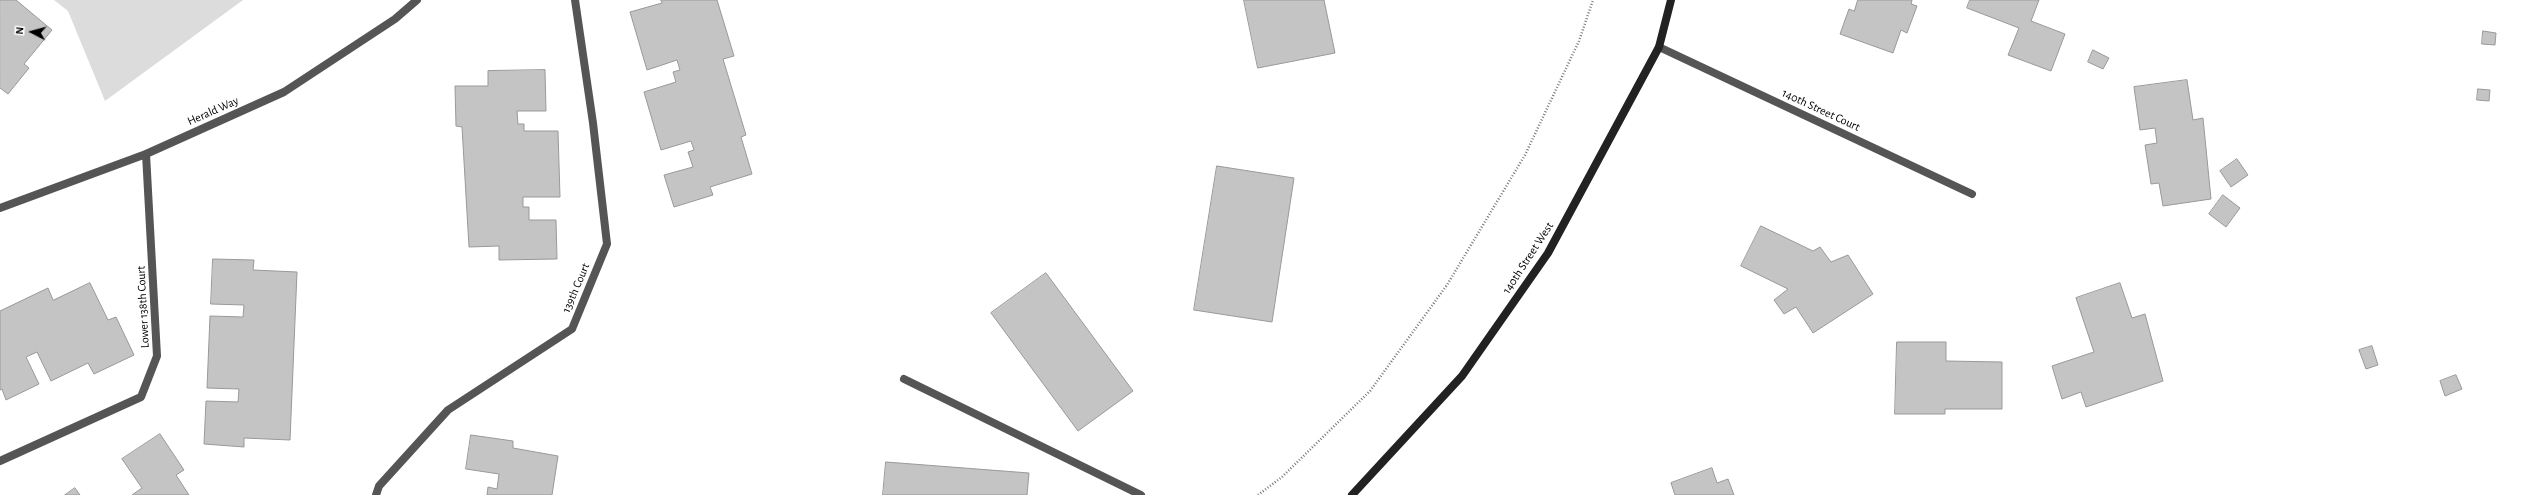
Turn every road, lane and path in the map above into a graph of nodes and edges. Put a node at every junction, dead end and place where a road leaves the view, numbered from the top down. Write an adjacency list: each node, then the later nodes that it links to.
1 (416, 0): 6 (street, Herald Way)
2 (575, 0): 11 (street, 139th Court)
3 (1593, 0): 13 (path)
4 (1671, 0): 5 (street, 140th Street West)
5 (1659, 47): 7 (street, 140th Street Court); 14 (street, 140th Street West)
6 (146, 154): 8 (street, Herald Way); 10 (street, Lower 138th Court)
7 (1972, 194)
8 (0, 208)
9 (904, 378): 12 (street)
10 (0, 461)
11 (376, 495)
12 (1141, 495)
13 (1258, 495)
14 (1352, 495)

